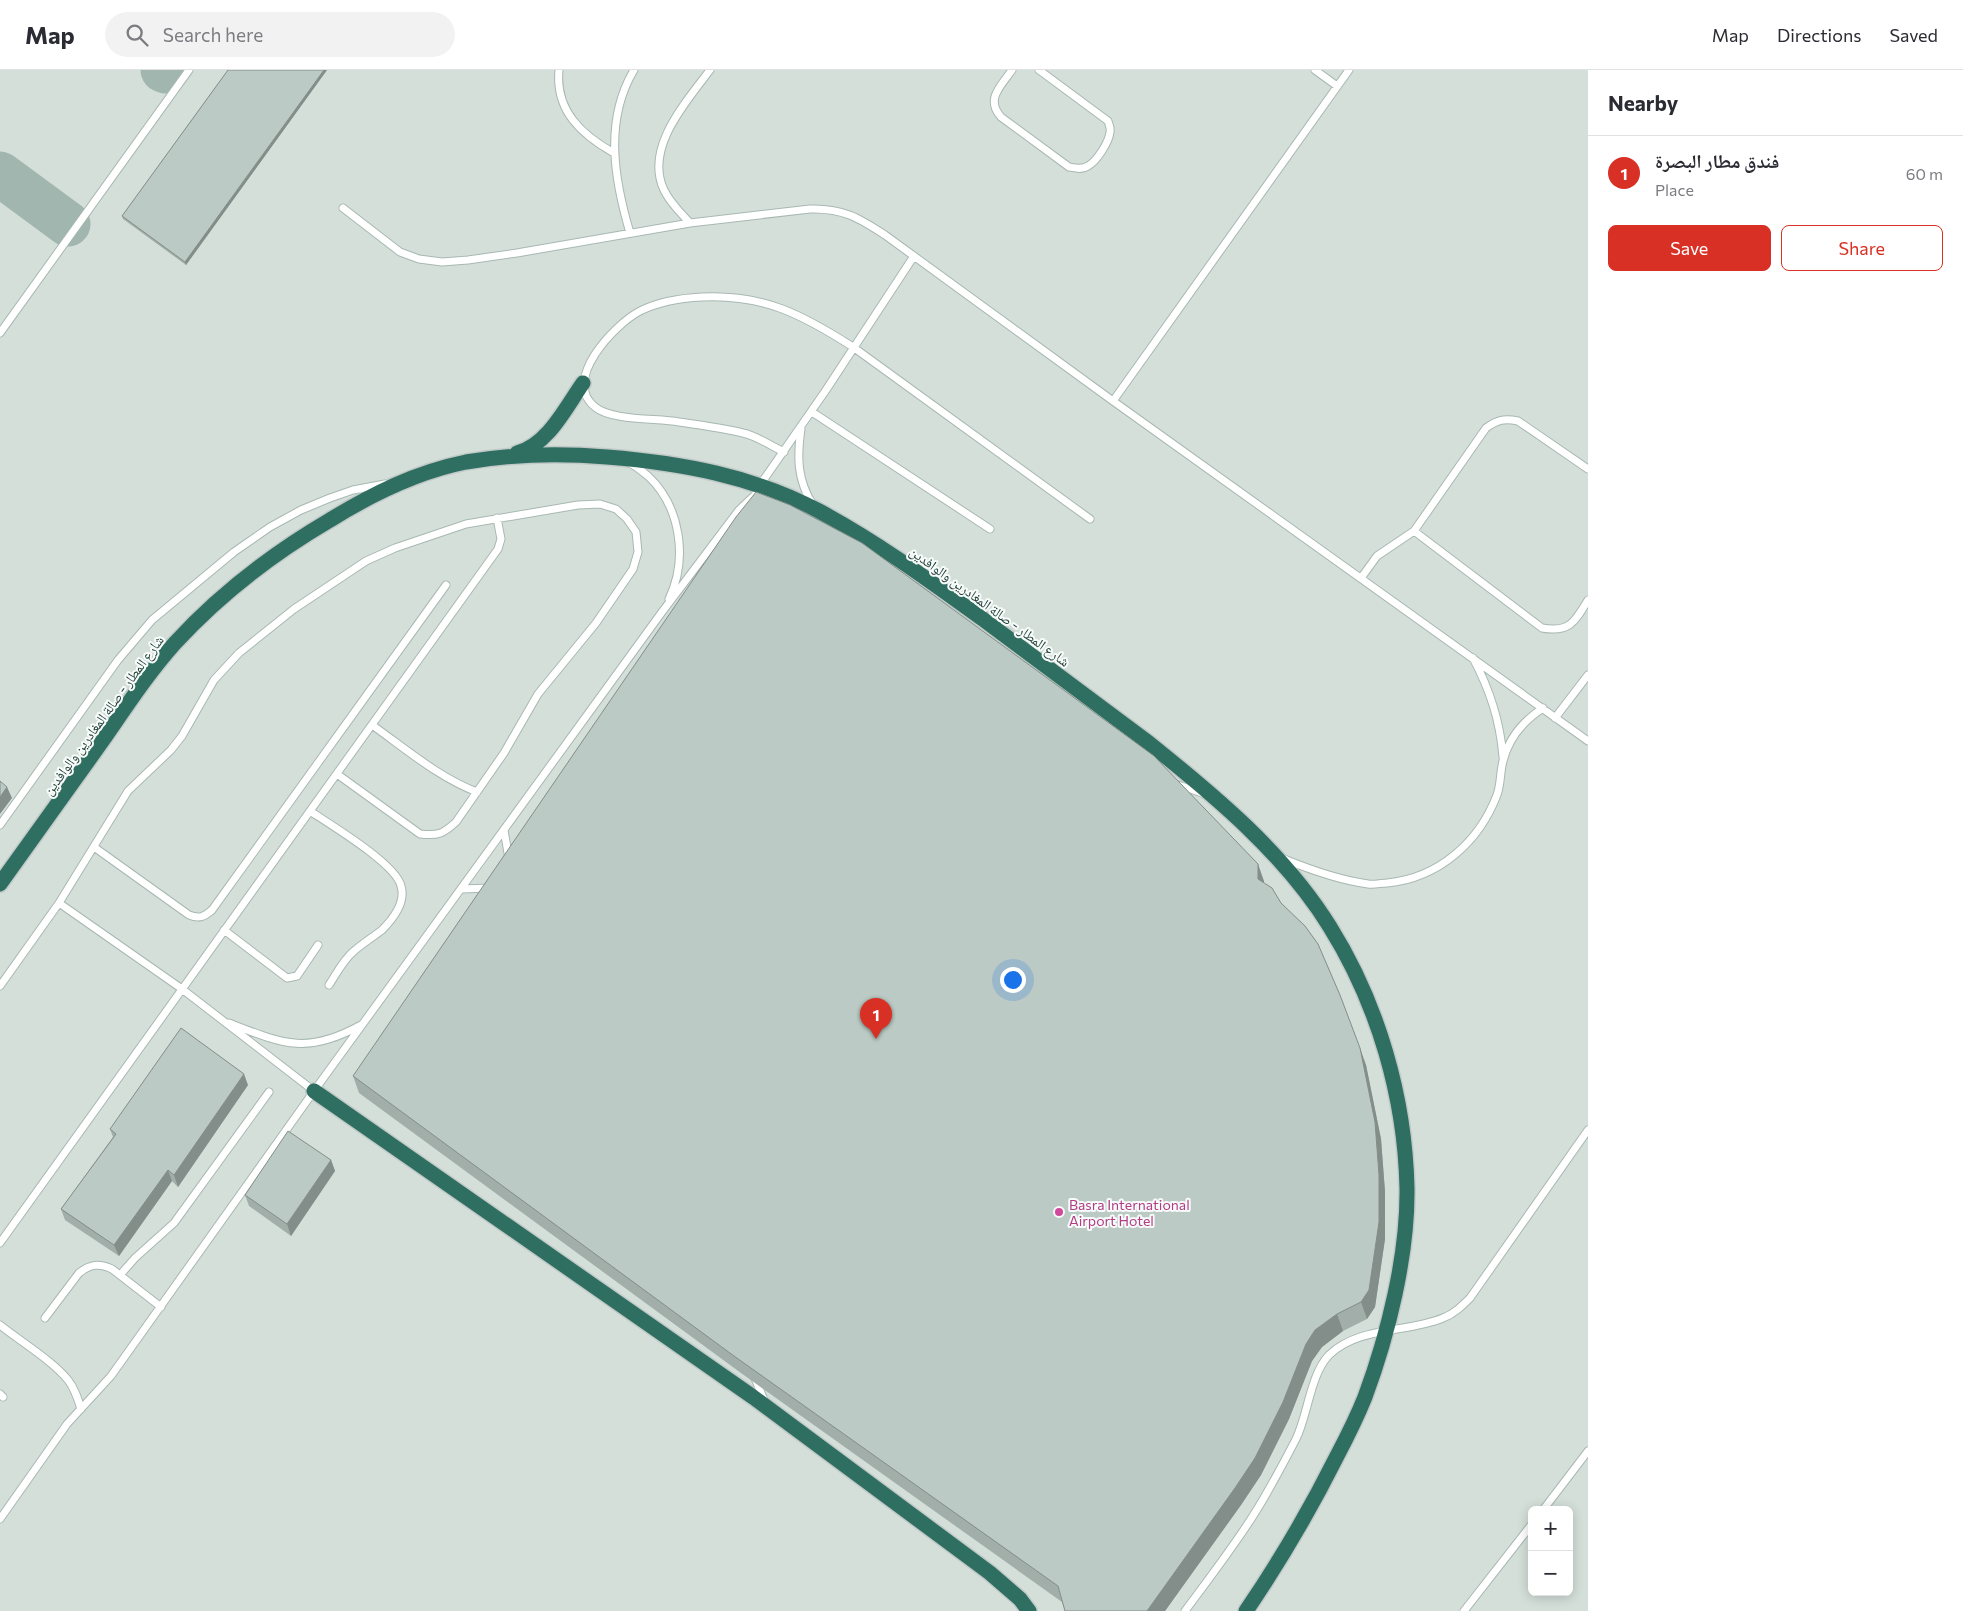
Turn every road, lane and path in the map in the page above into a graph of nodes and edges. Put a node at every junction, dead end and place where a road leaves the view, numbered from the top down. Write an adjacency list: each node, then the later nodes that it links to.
1 (189, 70): 15 (lane)
2 (559, 70): 10 (lane)
3 (634, 70): 10 (lane)
4 (710, 70): 12 (lane)
5 (1012, 70): 6 (lane)
6 (1039, 70)
7 (1315, 70): 9 (lane)
8 (1349, 70): 9 (lane)
9 (1337, 86): 18 (lane)
10 (614, 154): 13 (lane)
11 (343, 208): 13 (lane)
12 (690, 223): 13 (lane); 14 (lane)
13 (630, 233)
14 (914, 256): 16 (lane); 18 (lane)
15 (0, 332)
16 (854, 346): 17 (lane); 19 (lane); 29 (lane)
17 (583, 383): 21 (lane); 22 (highway)
18 (1113, 401): 32 (lane)
19 (812, 412): 20 (lane); 30 (lane)
20 (801, 427): 21 (lane); 27 (lane)
21 (784, 452): 26 (lane)
22 (490, 459): 23 (highway, شارع المطار - صالة المغادرين والوافدين); 25 (highway, شارع المطار - صالة المغادرين والوافدين)
23 (624, 459): 26 (highway, شارع المطار - صالة المغادرين والوافدين); 35 (lane)
24 (1588, 469): 31 (lane)
25 (414, 476): 48 (lane); 53 (highway, شارع المطار - صالة المغادرين والوافدين)
26 (762, 486): 27 (highway, شارع المطار - صالة المغادرين والوافدين); 35 (lane)
27 (816, 509): 46 (highway, شارع المطار - صالة المغادرين والوافدين)
28 (497, 518): 40 (lane); 45 (lane); 50 (lane)
29 (1090, 519)
30 (990, 529)
31 (1414, 530): 32 (lane); 34 (lane)
32 (1361, 578): 36 (lane)
33 (446, 585): 50 (lane)
34 (1588, 600)
35 (662, 612): 49 (lane)
36 (1472, 656): 38 (lane); 42 (lane)
37 (1588, 675): 39 (lane)
38 (1543, 708): 39 (lane); 42 (lane)
39 (1555, 718): 41 (lane)
40 (372, 725): 43 (lane); 45 (lane)
41 (1588, 741)
42 (1503, 759): 51 (lane)
43 (337, 774): 45 (lane); 47 (lane)
44 (1165, 783): 46 (lane)
45 (477, 792)
46 (1216, 800): 51 (highway, شارع المطار - صالة المغادرين والوافدين)
47 (310, 811): 57 (lane); 59 (lane)
48 (0, 825)
49 (504, 830): 52 (lane); 55 (lane)
50 (94, 847): 56 (lane)
51 (1274, 855): 72 (highway, شارع المطار - صالة المغادرين والوافدين)
52 (511, 865)
53 (0, 884)
54 (497, 888): 55 (lane)
55 (461, 889): 63 (lane)
56 (58, 903): 60 (lane); 61 (lane)
57 (224, 930): 58 (lane); 61 (lane)
58 (318, 945)
59 (329, 985)
60 (0, 986)
61 (182, 989): 62 (lane); 67 (lane)
62 (222, 1021): 63 (lane); 64 (lane)
63 (364, 1024): 64 (lane)
64 (314, 1091): 69 (lane); 75 (highway)
65 (269, 1092): 68 (lane)
66 (1588, 1130): 72 (lane)
67 (0, 1243)
68 (120, 1275): 69 (lane); 70 (lane)
69 (161, 1307): 74 (lane)
70 (45, 1318)
71 (0, 1325): 74 (lane)
72 (1386, 1332): 81 (lane); 82 (highway, شارع المطار - صالة المغادرين والوافدين)
73 (752, 1368): 75 (lane)
74 (81, 1409): 78 (lane)
75 (771, 1411): 80 (highway)
76 (1588, 1451): 77 (lane)
77 (1546, 1506)
78 (0, 1519)
79 (1528, 1529): 83 (lane)
80 (1029, 1611)
81 (1185, 1611)
82 (1246, 1611)
83 (1464, 1611)

